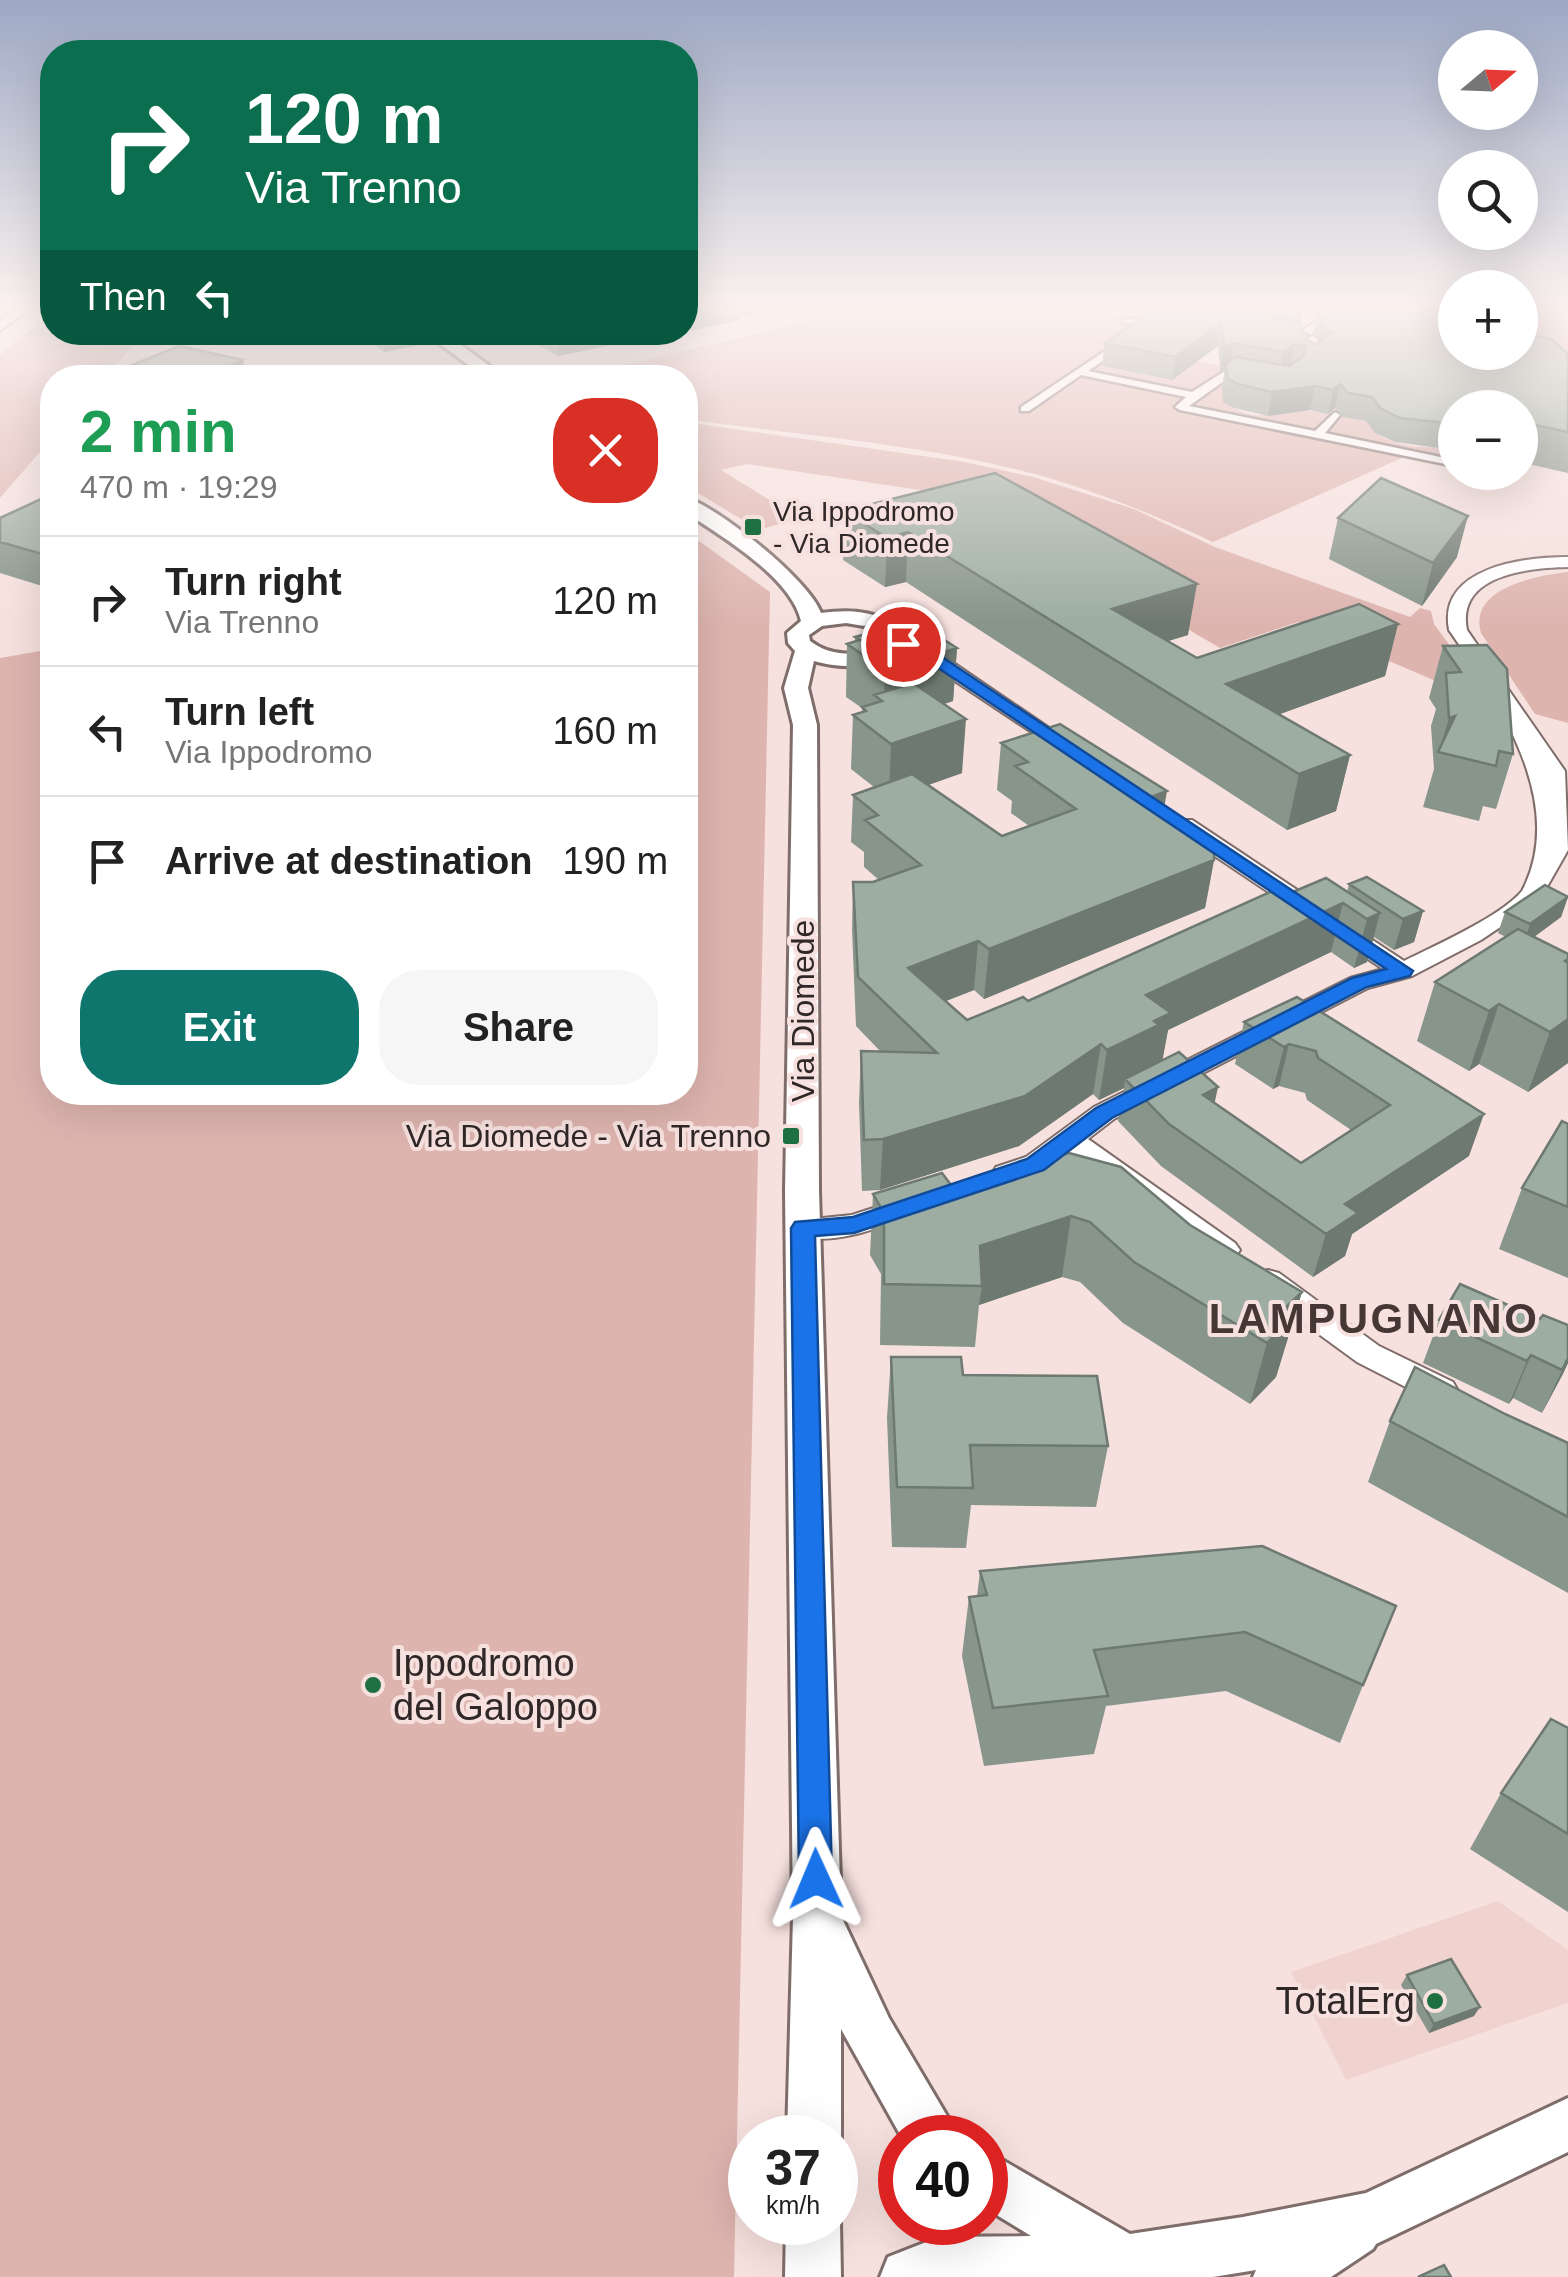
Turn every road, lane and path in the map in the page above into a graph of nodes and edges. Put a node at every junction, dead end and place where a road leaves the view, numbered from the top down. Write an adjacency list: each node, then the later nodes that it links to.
1 (1201, 411): 3 (street)
2 (1335, 415): 3 (street)
3 (1317, 435): 4 (street)
4 (1438, 460)
5 (698, 511): 6 (street)
6 (708, 518): 8 (street); 9 (street)
7 (1568, 562): 16 (street)
8 (839, 602): 9 (street); 10 (street)
9 (812, 622): 11 (street, Via Diomede)
10 (892, 641): 12 (street); 14 (street)
11 (806, 650): 12 (street); 13 (street, Via Diomede)
12 (840, 659): 13 (street, Via Diomede)
13 (806, 725): 20 (street, Via Diomede)
14 (1094, 766)
15 (1159, 808): 16 (street)
16 (1403, 971): 17 (street)
17 (1066, 1140): 18 (street); 21 (street)
18 (981, 1182)
19 (927, 1201): 20 (street)
20 (803, 1228): 22 (street, Via Diomede)
21 (1465, 1402)
22 (816, 1917): 23 (street, Via Diomede); 24 (street)
23 (814, 2115)
24 (917, 2115)
25 (1568, 2124): 27 (street)
26 (1008, 2192): 29 (street)
27 (1370, 2219): 29 (street); 32 (street)
28 (813, 2245): 30 (street)
29 (1124, 2262): 31 (street)
30 (812, 2277)
31 (908, 2277)
32 (1281, 2277)

